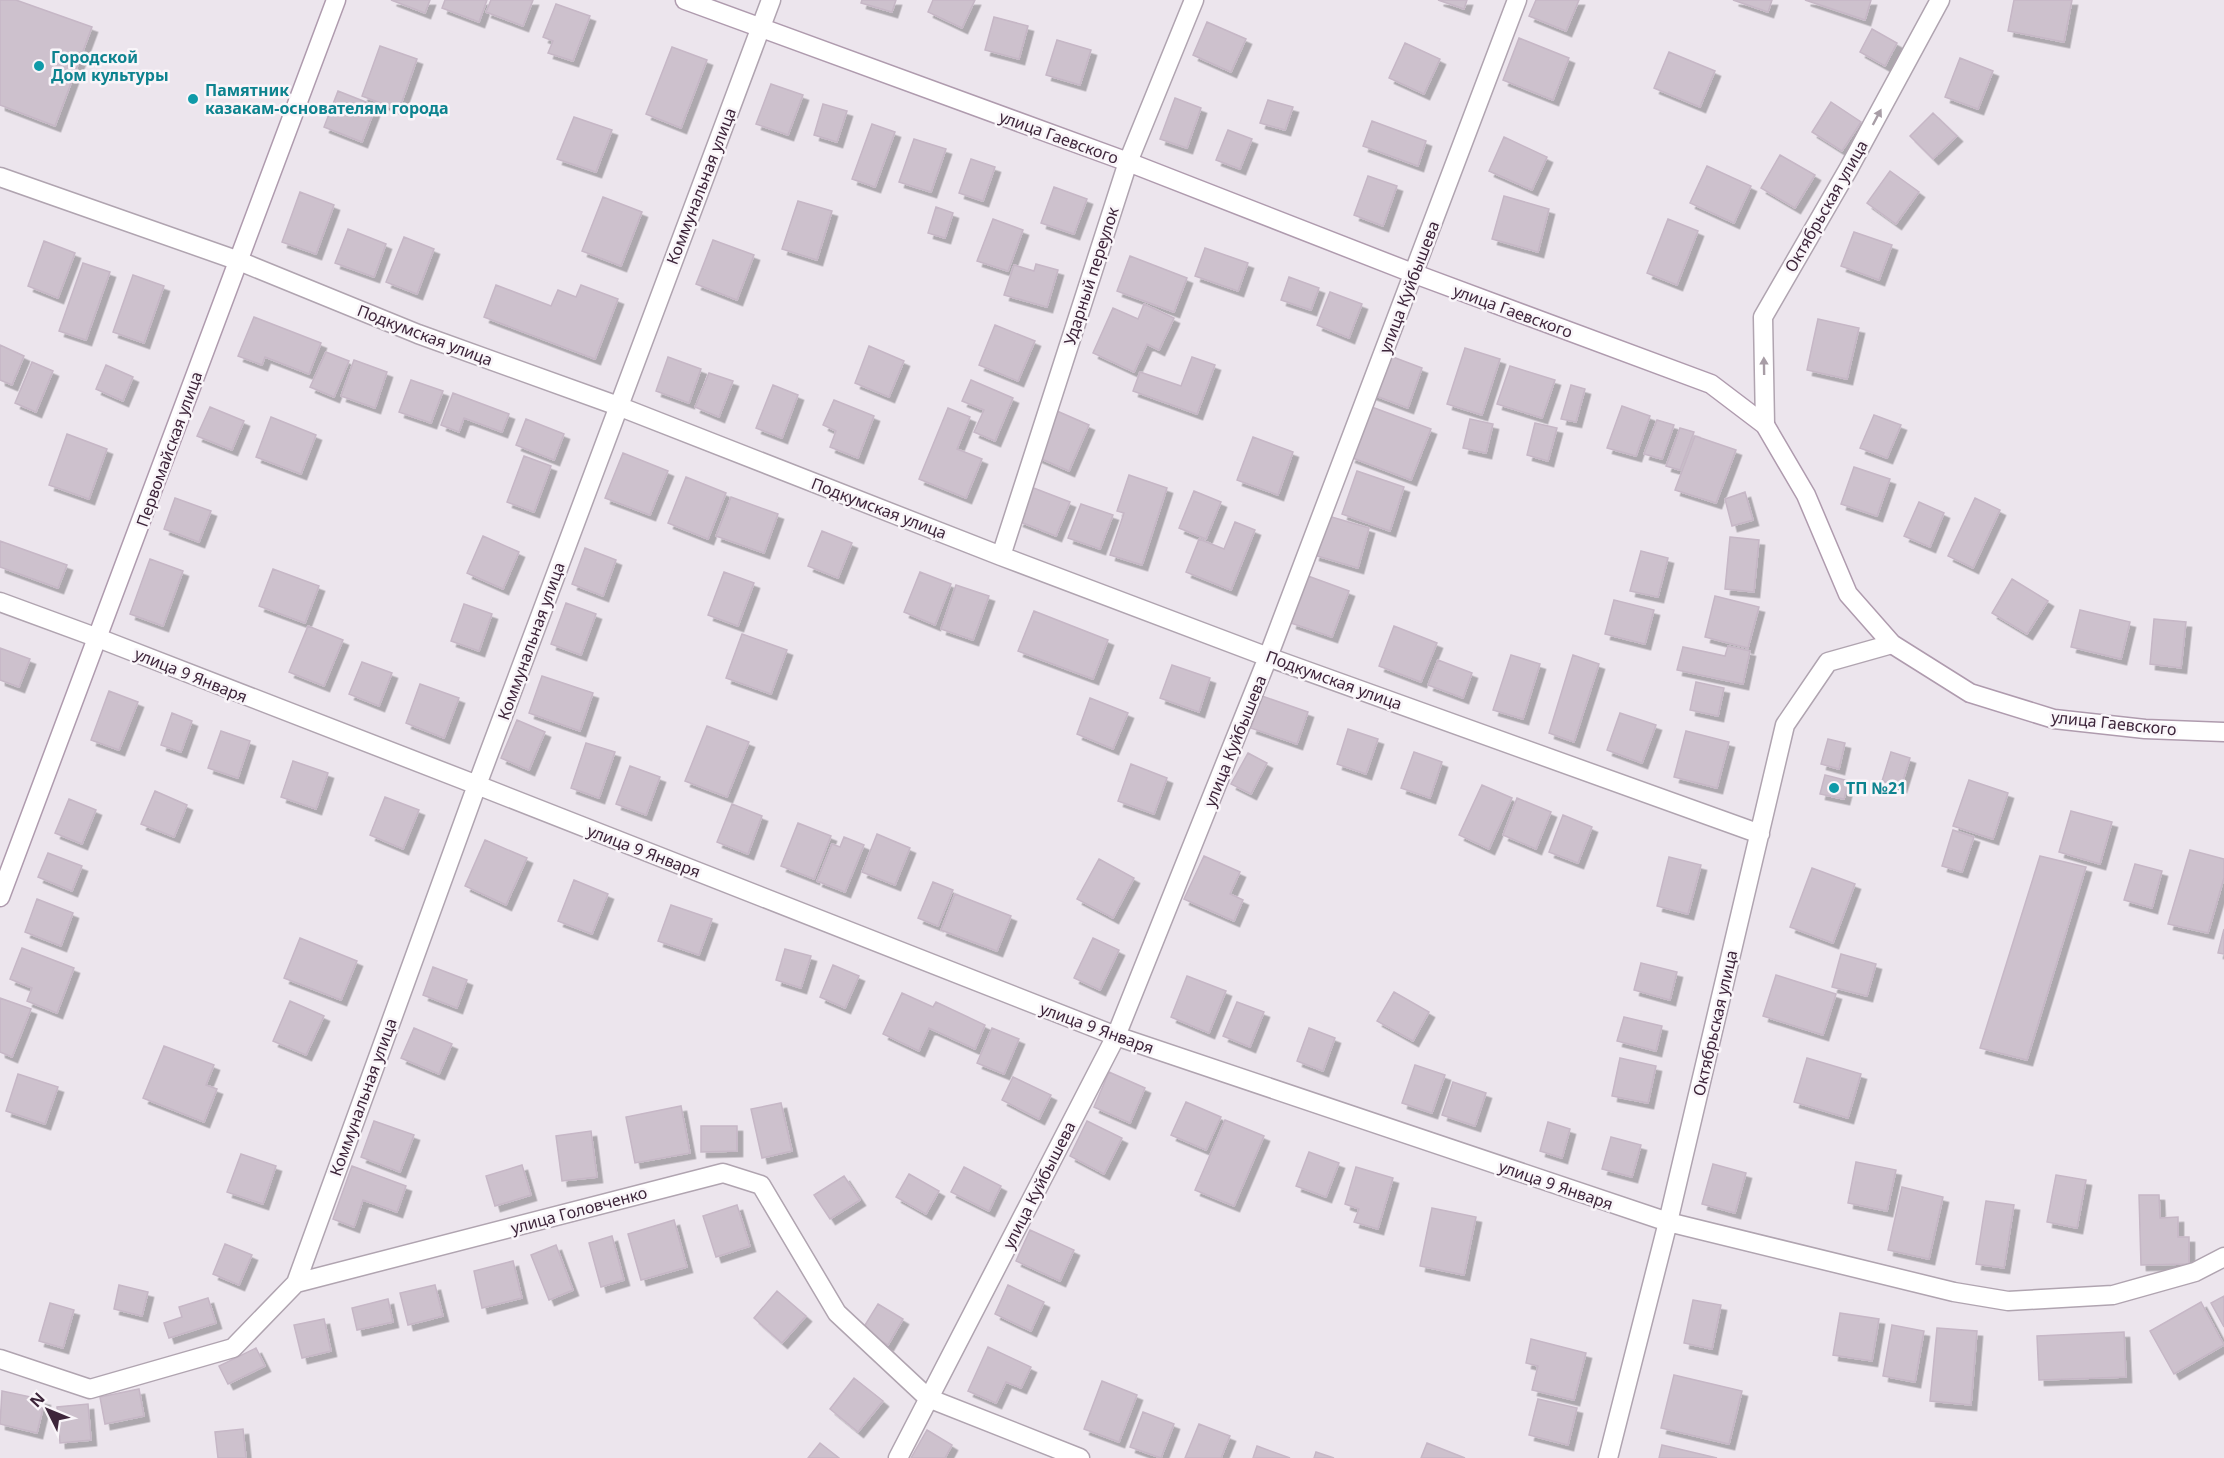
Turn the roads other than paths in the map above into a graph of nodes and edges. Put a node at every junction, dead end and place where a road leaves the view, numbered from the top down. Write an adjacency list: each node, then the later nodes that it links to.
1 (336, 0): 10 (street, Первомайская улица)
2 (685, 0): 7 (street, улица Гаевского)
3 (771, 0): 7 (street, Коммунальная улица)
4 (1194, 0): 8 (street, Ударный переулок)
5 (1517, 0): 11 (street, улица Куйбышева)
6 (1940, 0): 13 (street, Октябрьская улица, one-way to 6)
7 (760, 28): 8 (street, улица Гаевского); 12 (street, Коммунальная улица)
8 (1128, 162): 11 (street, улица Гаевского); 14 (street, Ударный переулок)
9 (0, 177): 10 (street, Подкумская улица)
10 (239, 261): 12 (street, Подкумская улица); 16 (street, Первомайская улица)
11 (1414, 274): 13 (street, улица Гаевского); 18 (street, улица Куйбышева)
12 (618, 406): 14 (street, Подкумская улица); 20 (street, Коммунальная улица)
13 (1765, 425): 17 (street, улица Гаевского)
14 (1000, 556): 18 (street, Подкумская улица)
15 (0, 602): 16 (street, улица 9 Января)
16 (98, 638): 20 (street, улица 9 Января); 22 (street, Первомайская улица)
17 (1892, 644): 19 (street, улица Гаевского); 21 (street, Октябрьская улица)
18 (1268, 657): 21 (street, Подкумская улица); 23 (street, улица Куйбышева)
19 (2224, 732)
20 (477, 785): 23 (street, улица 9 Января); 26 (street, Коммунальная улица)
21 (1760, 834): 24 (street, Октябрьская улица)
22 (0, 897)
23 (1116, 1036): 24 (street, улица 9 Января); 28 (street, улица Куйбышева)
24 (1668, 1222): 25 (street, улица 9 Января); 31 (street, Октябрьская улица)
25 (2224, 1257)
26 (296, 1283): 27 (street); 28 (street, улица Головченко)
27 (0, 1359)
28 (928, 1398): 29 (street, улица Куйбышева); 30 (street, улица Головченко)
29 (898, 1458)
30 (1080, 1458)
31 (1608, 1458)

